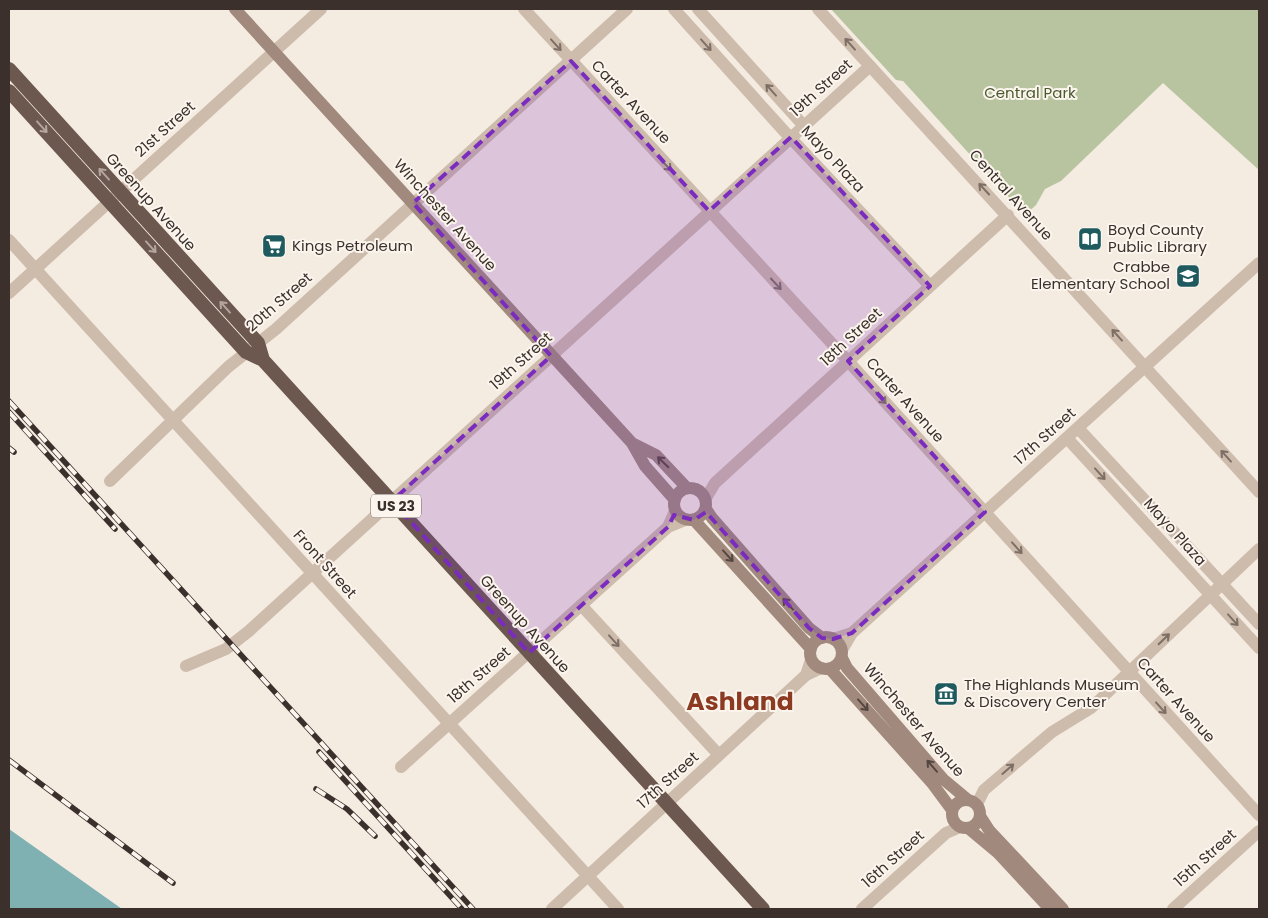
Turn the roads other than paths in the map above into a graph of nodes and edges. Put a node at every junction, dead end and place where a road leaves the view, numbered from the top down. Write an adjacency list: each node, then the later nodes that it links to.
1 (235, 9): 8 (main road, Winchester Avenue)
2 (321, 9): 8 (street, 21st Street)
3 (524, 9): 9 (street, Carter Avenue, one-way to 9)
4 (627, 9): 9 (street, 20th Street)
5 (674, 9): 14 (street, Mayo Plaza, one-way to 14)
6 (698, 9): 13 (street, Mayo Plaza, one-way to 6)
7 (818, 9): 10 (street, Central Avenue, one-way to 7)
8 (274, 52): 15 (street, 21st Street); 17 (main road, Winchester Avenue)
9 (571, 61): 17 (street, 20th Street); 18 (street, Carter Avenue, one-way to 18)
10 (870, 66): 13 (street, 19th Street); 19 (street, Central Avenue, one-way to 10)
11 (9, 69): 15 (highway, Greenup Avenue / US 23, one-way to 11)
12 (9, 91): 16 (highway, Greenup Avenue / US 23, one-way to 16)
13 (804, 126): 14 (street, 19th Street)
14 (791, 137): 18 (street, 19th Street); 23 (street, Mayo Plaza)
15 (120, 191): 16 (street, 21st Street); 25 (highway, Greenup Avenue / US 23, one-way to 15)
16 (109, 201): 22 (street, 21st Street); 26 (highway, Greenup Avenue / US 23, one-way to 26)
17 (413, 204): 25 (street, 20th Street); 27 (main road, Winchester Avenue)
18 (709, 211): 27 (street, 19th Street); 29 (street, Carter Avenue, one-way to 29)
19 (1008, 215): 23 (street, 18th Street); 30 (street, Central Avenue, one-way to 19)
20 (9, 240): 22 (street, Front Street)
21 (1259, 263): 30 (street, 17th Street)
22 (35, 268): 24 (street, 21st Street); 31 (street, Front Street)
23 (930, 286): 29 (street, 18th Street)
24 (9, 293)
25 (258, 343): 26 (street, 20th Street); 28 (highway, Greenup Avenue / US 23)
26 (246, 352): 28 (highway, Greenup Avenue / US 23); 31 (street, 20th Street)
27 (551, 356): 34 (main road, Winchester Avenue); 38 (street, 19th Street)
28 (263, 360): 38 (highway, Greenup Avenue / US 23)
29 (848, 361): 37 (street, 18th Street); 40 (street, Carter Avenue, one-way to 40)
30 (1146, 368): 32 (street, 17th Street); 36 (street, Central Avenue, one-way to 30)
31 (173, 420): 35 (street, 20th Street); 44 (street, Front Street)
32 (1078, 428): 33 (street, 17th Street); 45 (street, Mayo Plaza)
33 (1067, 438): 40 (street, 17th Street); 46 (street, Mayo Plaza, one-way to 46)
34 (632, 443): 37 (main road, Winchester Avenue, one-way to 34); 39 (main road, Winchester Avenue)
35 (110, 481)
36 (1259, 492)
37 (699, 496): 39 (main road); 41 (main road); 50 (main road, Winchester Avenue, one-way to 37)
38 (392, 501): 44 (street, 19th Street); 52 (highway, Greenup Avenue / US 23)
39 (675, 505): 41 (main road, Winchester Avenue); 42 (street, 18th Street)
40 (985, 512): 49 (street, 17th Street); 56 (street, Carter Avenue, one-way to 56)
41 (690, 520): 42 (street, 18th Street); 54 (main road, Winchester Avenue, one-way to 54)
42 (668, 527): 47 (street, 18th Street)
43 (1259, 549): 45 (street)
44 (312, 573): 55 (street, 19th Street); 57 (street, Front Street)
45 (1222, 583): 46 (street); 48 (street, Mayo Plaza)
46 (1210, 594): 51 (street, Mayo Plaza, one-way to 51); 56 (street, one-way to 46)
47 (582, 605): 52 (street, 18th Street); 58 (street, one-way to 58)
48 (1259, 624)
49 (852, 633): 50 (street, 17th Street); 53 (street, 17th Street)
50 (828, 638): 53 (main road, Winchester Avenue); 54 (main road)
51 (1259, 648)
52 (529, 653): 57 (street, 18th Street); 60 (highway, Greenup Avenue / US 23)
53 (842, 654): 54 (main road); 61 (main road, Winchester Avenue, one-way to 53)
54 (818, 661): 58 (street, 17th Street); 63 (main road, Winchester Avenue, one-way to 63)
55 (186, 666)
56 (1128, 672): 61 (street, one-way to 56); 62 (street, Carter Avenue, one-way to 62)
57 (449, 723): 59 (street, 18th Street); 65 (street, Front Street)
58 (719, 756): 60 (street, 17th Street)
59 (401, 766)
60 (667, 802): 65 (street, 17th Street); 68 (highway, Greenup Avenue / US 23)
61 (974, 807): 63 (main road); 63 (main road); 71 (main road, Winchester Avenue)
62 (1259, 815)
63 (958, 821): 69 (street, 16th Street); 70 (main road, Winchester Avenue)
64 (1259, 831): 72 (street, 15th Street)
65 (587, 876): 66 (street, 17th Street); 67 (street, Front Street)
66 (552, 909)
67 (618, 909)
68 (764, 909)
69 (862, 909)
70 (1050, 909)
71 (1063, 909)
72 (1173, 909)

